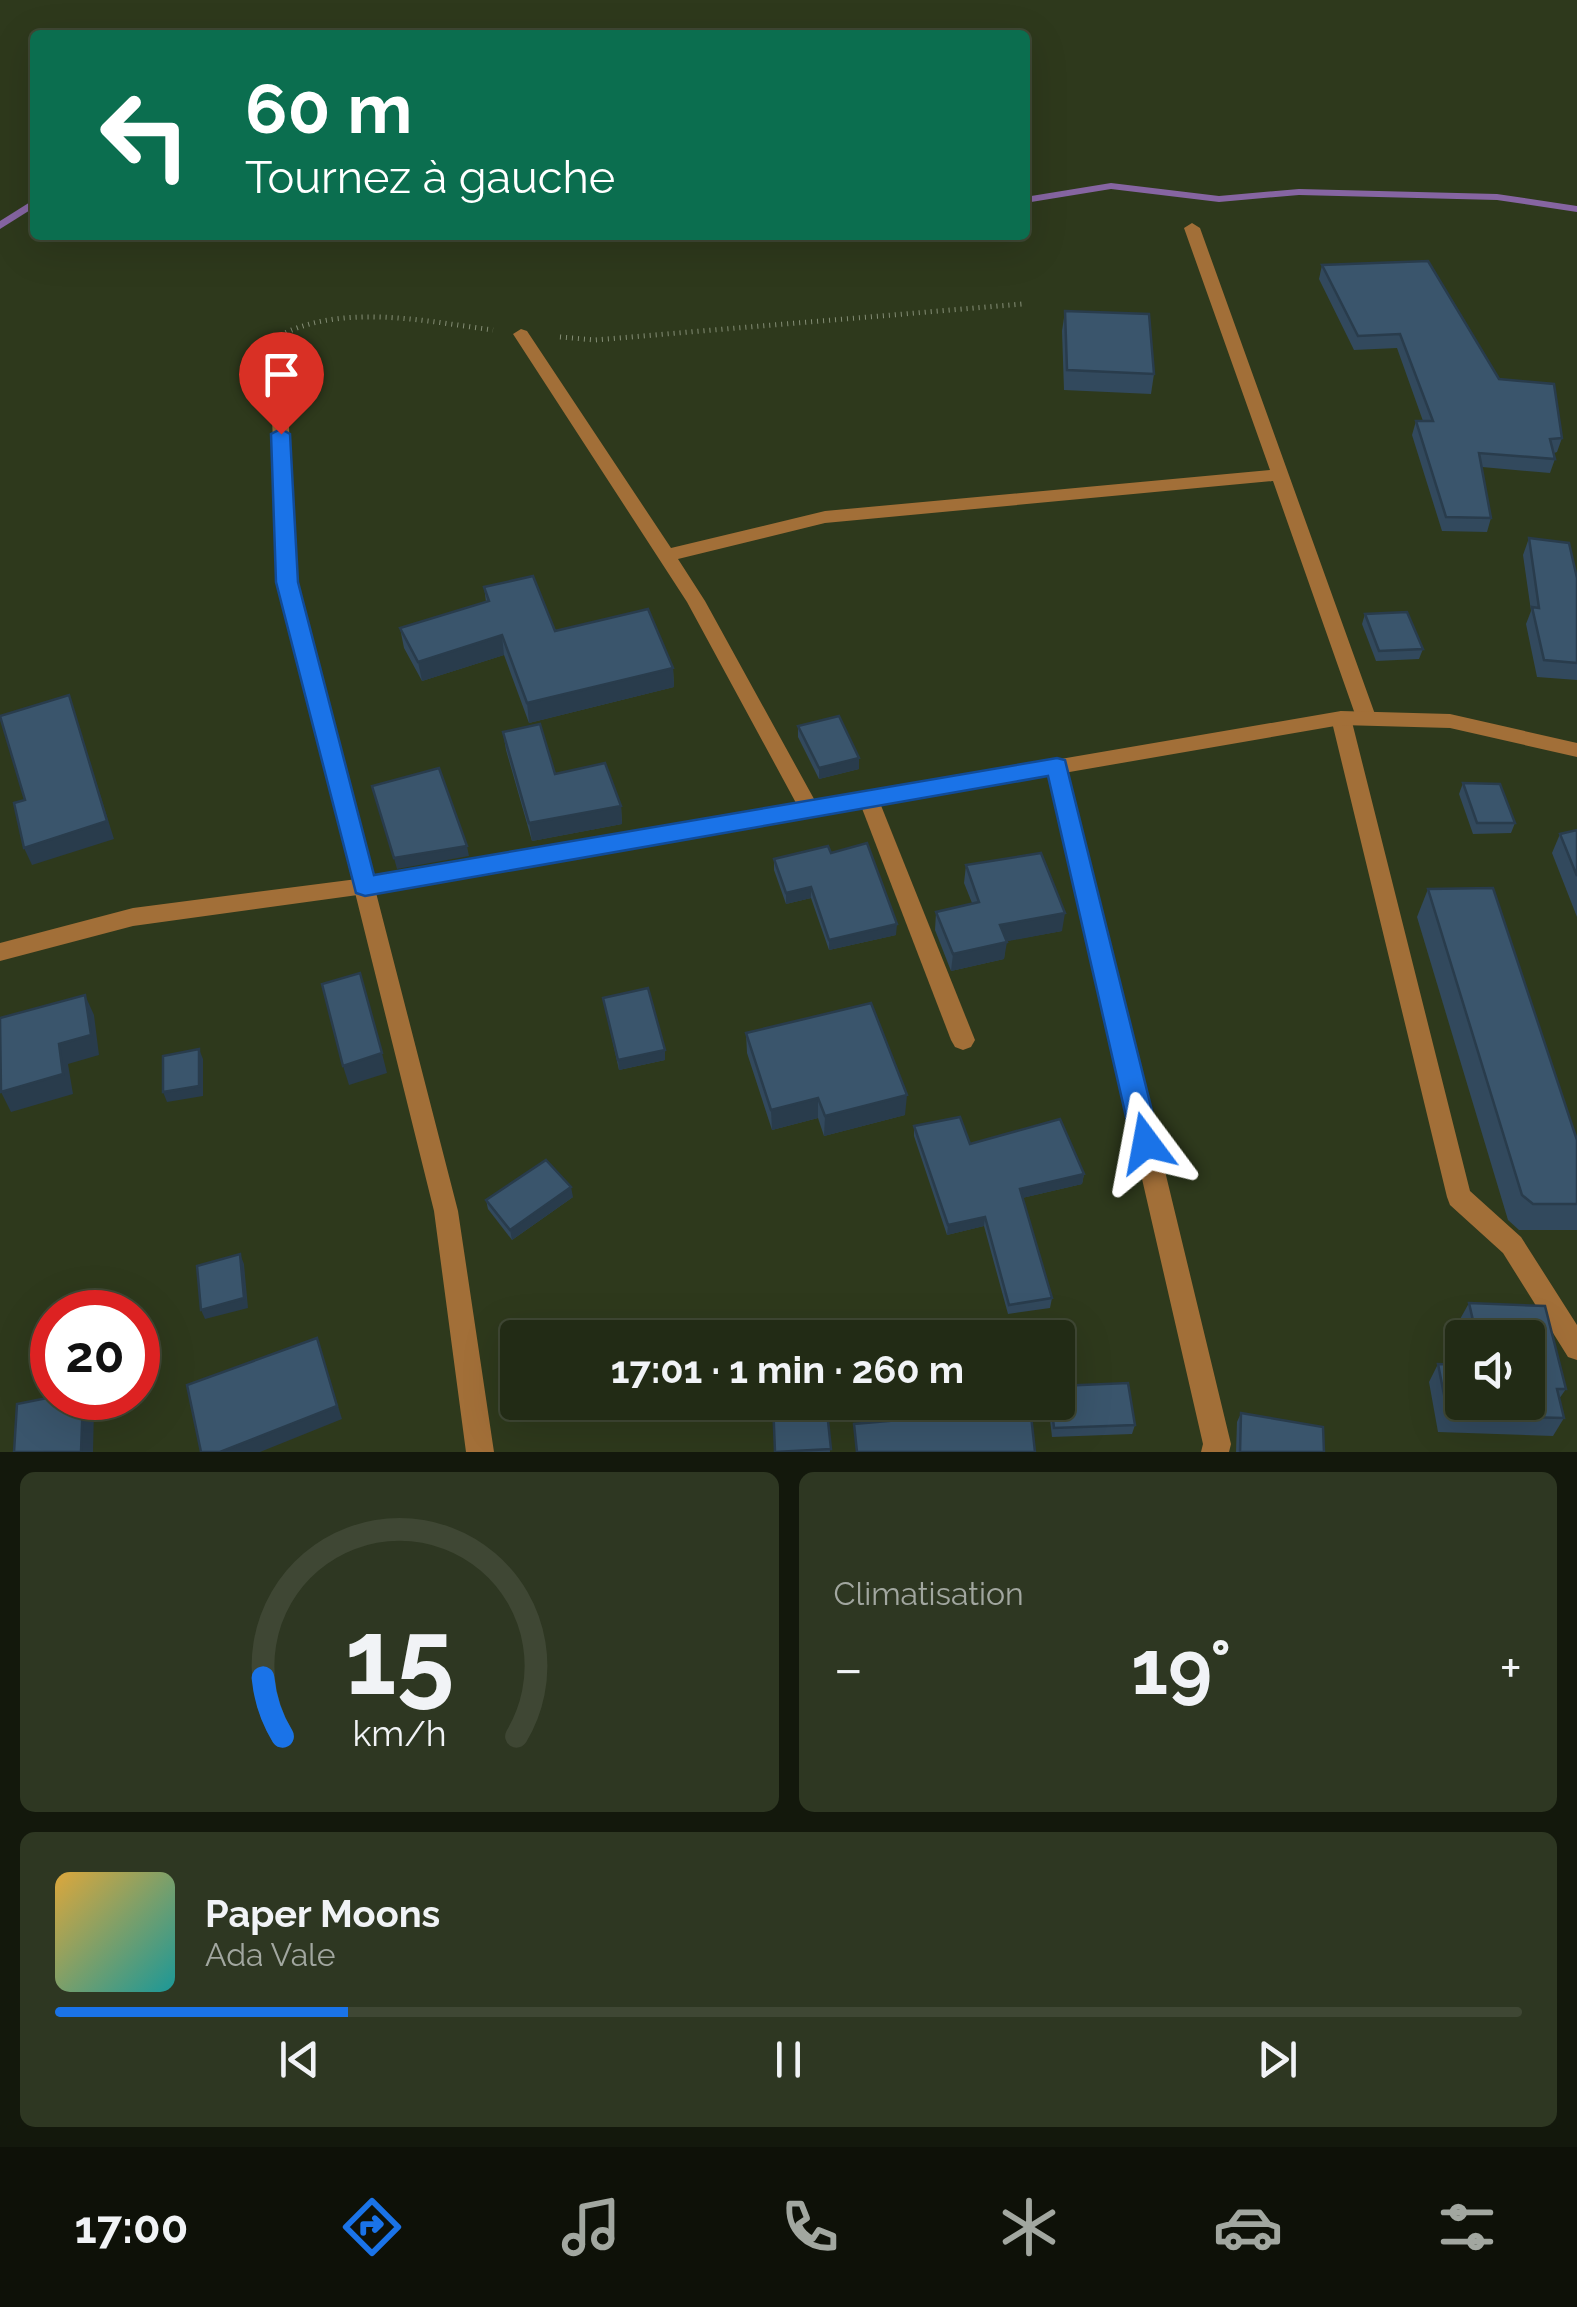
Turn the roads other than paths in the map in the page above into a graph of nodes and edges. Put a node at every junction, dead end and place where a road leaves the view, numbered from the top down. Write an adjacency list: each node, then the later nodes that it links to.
1 (1192, 228): 4 (street)
2 (521, 334): 5 (street)
3 (278, 361): 11 (street)
4 (1280, 475): 5 (street); 6 (street)
5 (664, 556): 10 (street)
6 (1354, 718): 7 (street); 8 (street); 14 (street)
7 (1577, 750)
8 (1057, 766): 9 (street); 16 (street)
9 (868, 798): 10 (street); 13 (street)
10 (809, 808): 11 (street)
11 (365, 886): 12 (street); 15 (street)
12 (0, 952)
13 (962, 1040)
14 (1577, 1348)
15 (480, 1452)
16 (1215, 1452)

